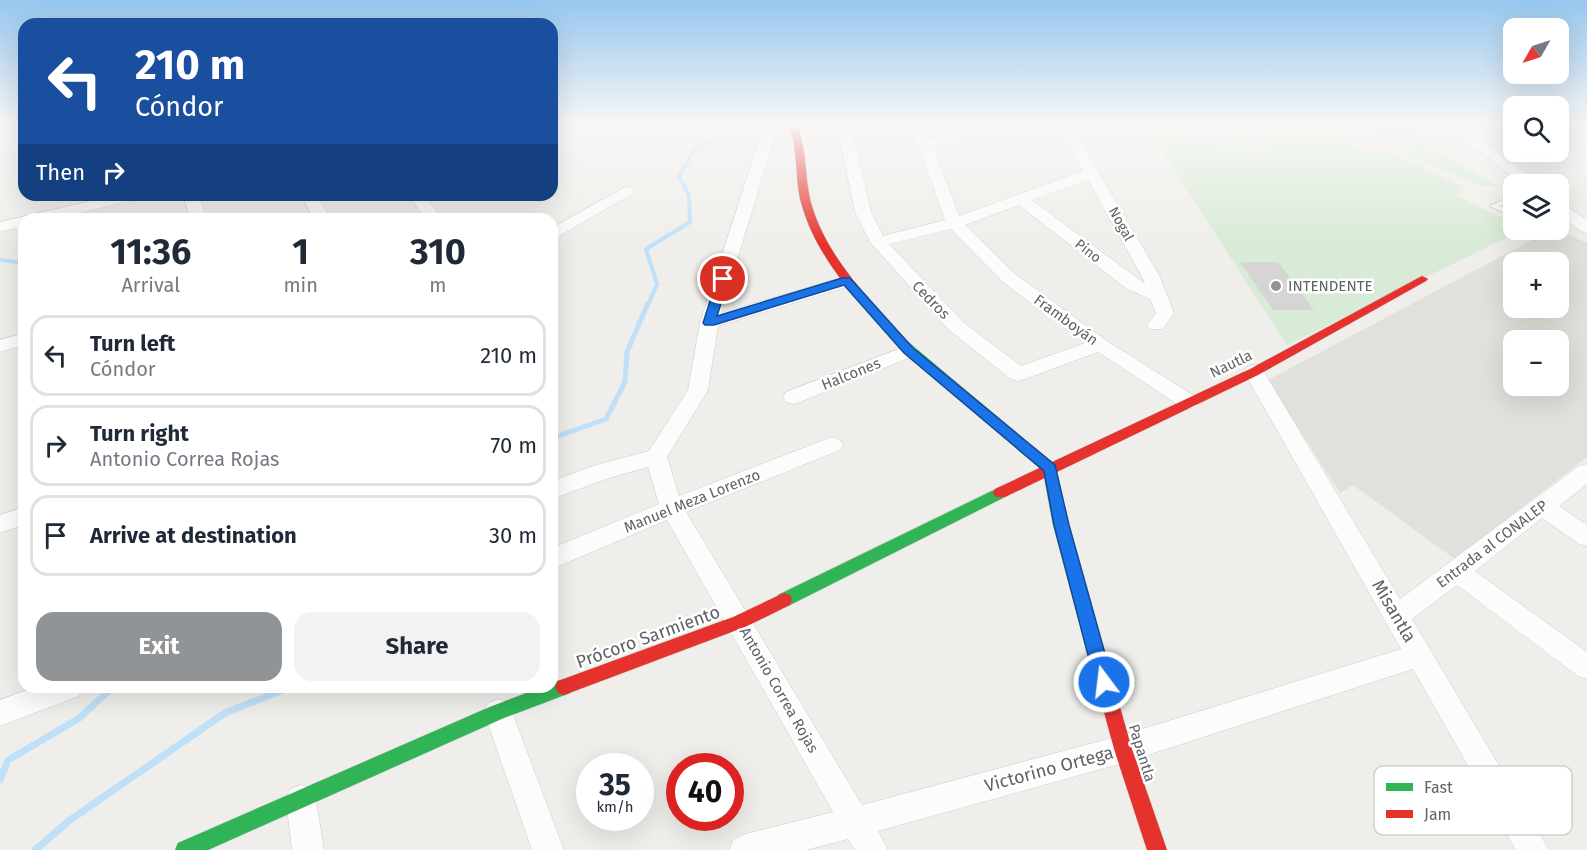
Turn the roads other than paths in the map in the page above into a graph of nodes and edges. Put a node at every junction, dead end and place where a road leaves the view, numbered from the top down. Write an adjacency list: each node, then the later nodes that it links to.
1 (759, 165): 25 (street)
2 (804, 165): 23 (street)
3 (853, 165): 21 (street, Cedros)
4 (933, 165): 18 (street)
5 (1088, 165): 7 (street, Nogal)
6 (1505, 165): 8 (street)
7 (1093, 173): 10 (street); 24 (street, Nogal)
8 (1518, 174)
9 (627, 191): 20 (street)
10 (1021, 199): 18 (street); 24 (street, Pino)
11 (76, 202): 15 (street)
12 (1503, 202): 13 (lane)
13 (1503, 210)
14 (1569, 212): 16 (street)
15 (49, 213)
16 (1583, 220)
17 (18, 222): 19 (street)
18 (954, 223): 21 (street); 28 (street, Framboyán)
19 (0, 227)
20 (558, 231)
21 (878, 242): 28 (street, Cedros)
22 (1422, 279): 31 (street, Nautla)
23 (846, 281): 25 (street); 30 (street)
24 (1159, 296): 26 (street)
25 (710, 323): 35 (street)
26 (1156, 325)
27 (18, 341): 29 (street)
28 (1100, 345): 33 (street, Framboyán)
29 (0, 346)
30 (909, 351): 32 (street, Halcones); 36 (street)
31 (1254, 372): 33 (street, Nautla); 46 (street, Misantla)
32 (793, 397)
33 (1189, 402): 36 (street, Nautla)
34 (832, 445): 40 (street, Manuel Meza Lorenzo)
35 (656, 457): 38 (street); 40 (street, Antonio Correa Rojas)
36 (1050, 469): 47 (street, Prócoro Sarmiento); 55 (street, Papantla)
37 (1587, 472): 39 (street, Entrada al CONALEP)
38 (558, 488)
39 (1542, 506): 43 (street); 45 (street, Entrada al CONALEP)
40 (672, 508): 44 (street, Manuel Meza Lorenzo); 47 (street, Antonio Correa Rojas)
41 (18, 518): 42 (street)
42 (0, 524)
43 (1587, 537)
44 (558, 556)
45 (1457, 571): 46 (street, Entrada al CONALEP); 49 (street)
46 (1397, 616): 48 (street, Misantla)
47 (739, 622): 50 (street, Prócoro Sarmiento); 58 (street, Antonio Correa Rojas)
48 (1419, 655): 55 (street, Victorino Ortega); 56 (street, Misantla)
49 (1587, 667)
50 (558, 690)
51 (53, 693): 54 (street)
52 (549, 693): 53 (street, Prócoro Sarmiento)
53 (498, 712): 57 (street, Prócoro Sarmiento); 62 (street)
54 (0, 713)
55 (1123, 749): 58 (street, Victorino Ortega); 65 (street, Papantla)
56 (1484, 766)
57 (301, 800): 60 (street, Prócoro Sarmiento); 61 (street)
58 (855, 822): 63 (street, Victorino Ortega); 64 (street, Antonio Correa Rojas)
59 (1524, 835): 66 (street, Misantla)
60 (184, 850)
61 (308, 850)
62 (548, 850)
63 (745, 850)
64 (872, 850)
65 (1157, 850)
66 (1533, 850)

